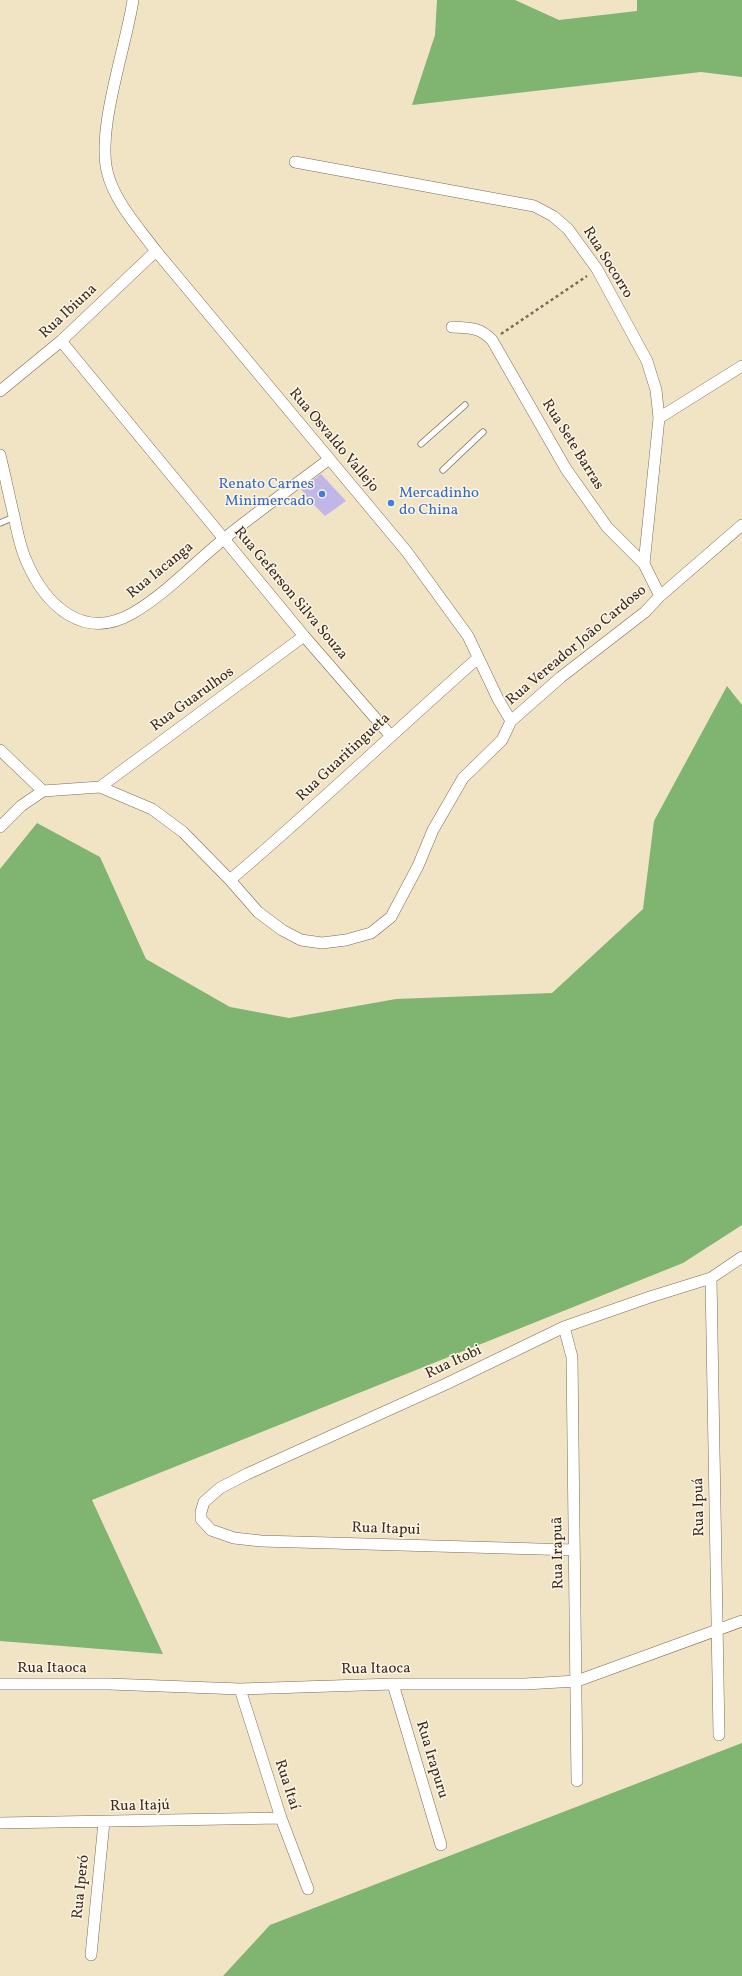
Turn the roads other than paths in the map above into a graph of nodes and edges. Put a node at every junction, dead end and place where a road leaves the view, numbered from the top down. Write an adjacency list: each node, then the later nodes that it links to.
1 (133, 0): 3 (street, Rua Osvaldo Vallejo)
2 (295, 162): 9 (street, Rua Socorro)
3 (156, 251): 5 (street, Rua Ibiuna); 13 (street, Rua Osvaldo Vallejo)
4 (452, 327): 19 (street, Rua Sete Barras)
5 (61, 341): 7 (street, Rua Ibiuna); 18 (street, Rua Geferson Silva Souza)
6 (742, 366): 9 (street)
7 (0, 391)
8 (465, 405): 11 (lane)
9 (659, 418): 19 (street, Rua Socorro)
10 (484, 432): 14 (lane)
11 (421, 444)
12 (0, 455): 15 (street, Rua Iacanga)
13 (328, 460): 18 (street, Rua Iacanga); 22 (street, Rua Osvaldo Vallejo)
14 (443, 470)
15 (14, 517): 16 (lane); 18 (street, Rua Iacanga)
16 (0, 523)
17 (742, 525): 20 (street, Rua Vereador João Cardoso)
18 (224, 538): 21 (street, Rua Geferson Silva Souza)
19 (644, 564): 20 (street, Rua Sete Barras)
20 (660, 596): 23 (street, Rua Vereador João Cardoso)
21 (304, 636): 24 (street, Rua Geferson Silva Souza); 26 (street, Rua Guarulhos)
22 (478, 658): 23 (street, Rua Osvaldo Vallejo); 24 (street, Rua Guaritingueta)
23 (511, 721): 29 (street, Rua Vereador João Cardoso)
24 (390, 735): 29 (street, Rua Guaritingueta)
25 (0, 750): 27 (street)
26 (100, 787): 27 (street); 29 (street, Rua Vereador João Cardoso)
27 (43, 791): 28 (street)
28 (0, 827)
29 (230, 880)
30 (742, 1257): 31 (street, Rua Itobi)
31 (711, 1278): 32 (street, Rua Itobi); 36 (street, Rua Ipuá)
32 (564, 1327): 33 (street, Rua Itobi); 34 (street, Rua Irapuã)
33 (203, 1522): 34 (street, Rua Itapui)
34 (574, 1550): 37 (street, Rua Irapuã)
35 (742, 1621): 36 (street, Rua Itaoca)
36 (717, 1629): 37 (street, Rua Itaoca); 41 (street, Rua Ipuá)
37 (577, 1681): 39 (street, Rua Itaoca); 42 (street, Rua Irapuã)
38 (0, 1684): 40 (street, Rua Itaoca)
39 (393, 1684): 40 (street, Rua Itaoca); 46 (street, Rua Irapuru)
40 (240, 1689): 43 (street, Rua Itaí)
41 (719, 1735)
42 (577, 1781)
43 (281, 1818): 44 (street, Rua Itajú); 47 (street, Rua Itaí)
44 (104, 1822): 45 (street, Rua Itajú); 48 (street, Rua Iperó)
45 (0, 1823)
46 (441, 1845)
47 (308, 1889)
48 (91, 1955)

